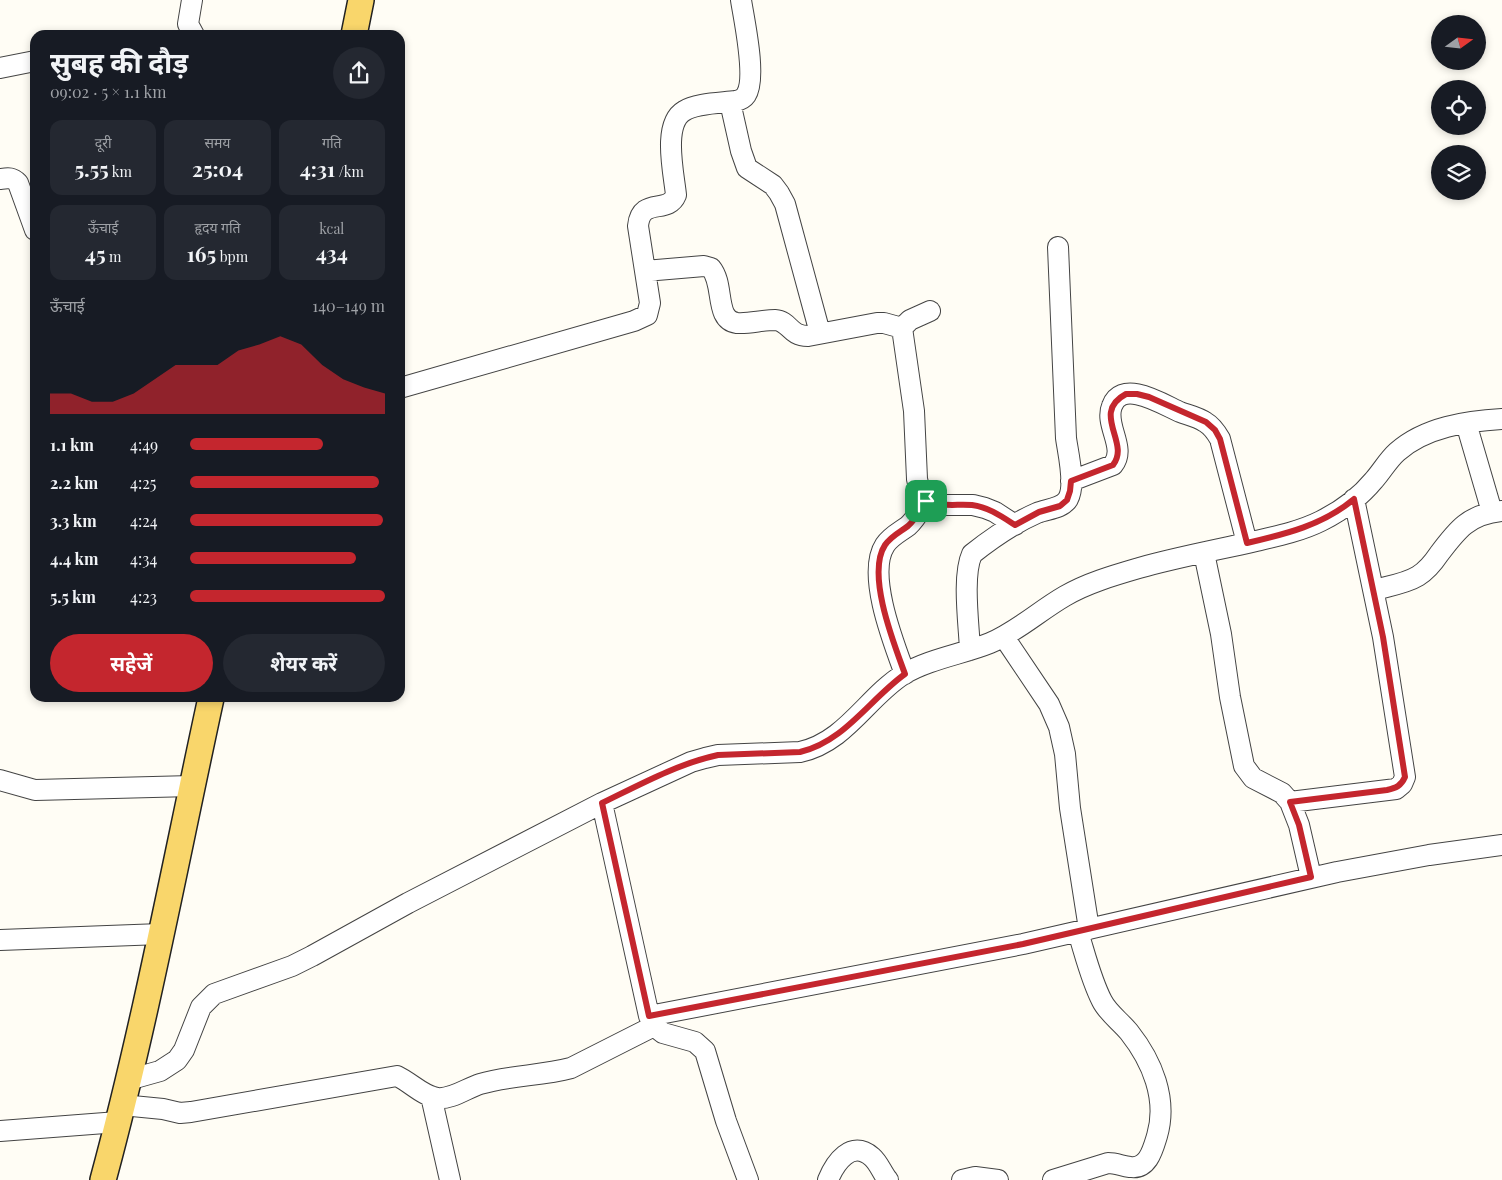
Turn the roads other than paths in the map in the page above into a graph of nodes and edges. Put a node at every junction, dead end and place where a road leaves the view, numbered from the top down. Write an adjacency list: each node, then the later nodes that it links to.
1 (192, 0): 4 (street)
2 (361, 0): 5 (main road)
3 (741, 0): 8 (street)
4 (191, 30)
5 (355, 30)
6 (30, 61): 7 (street)
7 (0, 68)
8 (730, 102): 12 (street); 15 (street)
9 (0, 180): 10 (street)
10 (30, 216)
11 (1058, 247): 19 (street)
12 (646, 271): 15 (street); 16 (street)
13 (930, 310): 14 (street)
14 (902, 328): 15 (street); 21 (street)
15 (820, 333)
16 (405, 387)
17 (1502, 419): 18 (street)
18 (1466, 423): 20 (street); 22 (street)
19 (1071, 481): 23 (street); 24 (street)
20 (1354, 499): 24 (street); 26 (street)
21 (926, 501): 23 (street); 29 (street)
22 (1497, 511): 26 (street)
23 (1015, 525): 28 (street)
24 (1247, 543): 25 (street)
25 (1204, 553): 27 (street); 33 (street)
26 (1374, 590): 33 (street)
27 (1004, 636): 28 (street); 37 (street)
28 (970, 650): 29 (street)
29 (905, 674): 34 (street)
30 (210, 702): 32 (main road)
31 (0, 780): 32 (street)
32 (192, 786): 38 (main road)
33 (1290, 802): 36 (street)
34 (602, 803): 40 (street); 41 (street)
35 (1502, 845): 36 (street)
36 (1311, 877): 37 (street)
37 (1084, 931): 40 (street); 52 (street)
38 (161, 934): 39 (street); 41 (main road)
39 (0, 940)
40 (651, 1021): 42 (street); 47 (street)
41 (128, 1080): 43 (main road)
42 (431, 1096): 43 (street); 46 (street)
43 (120, 1114): 44 (street); 45 (main road)
44 (0, 1131)
45 (103, 1180)
46 (450, 1180)
47 (748, 1180)
48 (828, 1180): 49 (street)
49 (888, 1180)
50 (962, 1180): 51 (street)
51 (998, 1180)
52 (1053, 1180)

